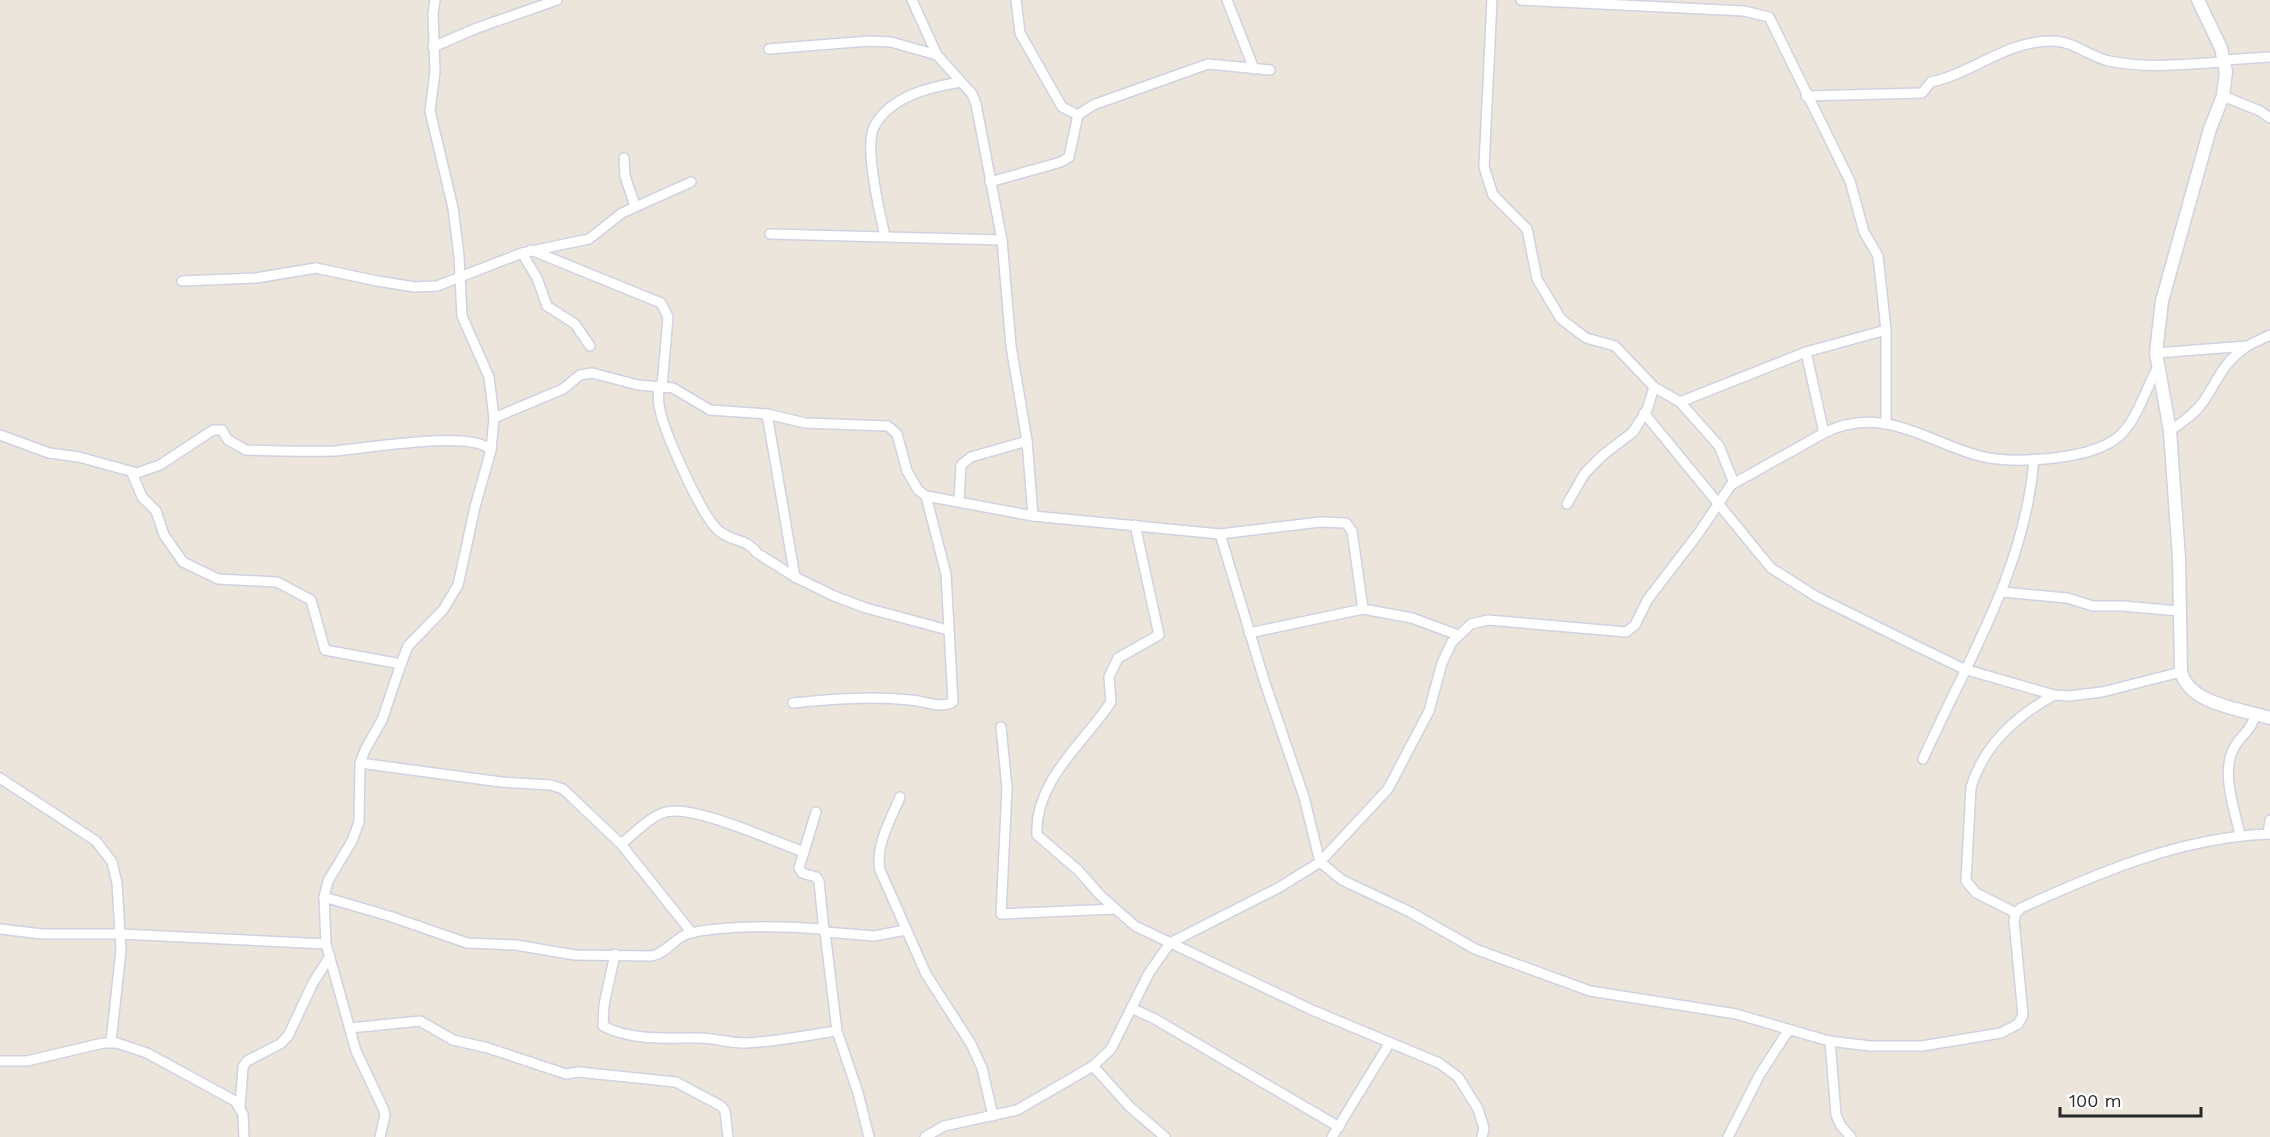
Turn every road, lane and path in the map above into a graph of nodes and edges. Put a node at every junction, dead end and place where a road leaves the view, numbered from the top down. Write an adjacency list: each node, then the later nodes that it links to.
1 (435, 0): 9 (street)
2 (557, 0): 9 (street)
3 (912, 0): 11 (street)
4 (1016, 0): 19 (street)
5 (1227, 0): 14 (street)
6 (1492, 0): 39 (street)
7 (1521, 0): 17 (street)
8 (2199, 0): 13 (street)
9 (433, 46): 29 (street)
10 (769, 49): 11 (street)
11 (937, 55): 16 (street)
12 (2270, 57): 13 (street)
13 (2224, 61): 17 (street); 18 (street)
14 (1254, 69): 15 (street); 19 (street)
15 (1270, 70)
16 (961, 82): 23 (street); 26 (street)
17 (1806, 96): 31 (street)
18 (2223, 96): 20 (street); 36 (street)
19 (1078, 115): 23 (street)
20 (2270, 118)
21 (624, 158): 24 (street)
22 (691, 182): 24 (street)
23 (990, 182): 27 (street)
24 (635, 206): 28 (street)
25 (770, 234): 26 (street)
26 (885, 236): 27 (street)
27 (1002, 240): 48 (street)
28 (526, 252): 29 (street); 33 (street); 38 (street)
29 (459, 278): 30 (street); 43 (street)
30 (182, 281)
31 (1886, 330): 35 (street); 44 (street)
32 (2270, 335): 34 (street)
33 (590, 346)
34 (2247, 346): 36 (street); 45 (street)
35 (1806, 352): 40 (street); 46 (street)
36 (2156, 353): 37 (street)
37 (2158, 367): 45 (street); 50 (street)
38 (660, 386): 42 (street); 43 (street); 60 (street)
39 (1654, 387): 40 (street); 41 (street)
40 (1680, 402): 52 (street)
41 (1644, 412): 55 (street); 56 (street)
42 (767, 414): 53 (street); 60 (street)
43 (494, 418): 49 (street)
44 (1886, 423): 46 (street); 50 (street)
45 (2170, 431): 63 (street)
46 (1824, 433): 52 (street)
47 (0, 435): 51 (street)
48 (1027, 441): 54 (street); 57 (street)
49 (492, 450): 51 (street); 67 (street)
50 (2034, 459): 61 (street)
51 (132, 473): 67 (street)
52 (1734, 483): 56 (street)
53 (926, 496): 54 (street); 64 (street)
54 (959, 501): 57 (street)
55 (1567, 504)
56 (1718, 504): 66 (street); 68 (street)
57 (1033, 516): 58 (street)
58 (1136, 525): 59 (street); 87 (street)
59 (1220, 534): 62 (street); 65 (street)
60 (795, 577): 64 (street)
61 (2003, 592): 63 (street); 68 (street)
62 (1363, 609): 65 (street); 66 (street)
63 (2179, 611): 69 (street)
64 (948, 630): 71 (street)
65 (1249, 633): 85 (street)
66 (1458, 635): 85 (street)
67 (400, 663): 76 (street)
68 (1964, 669): 70 (street); 75 (street)
69 (2181, 672): 70 (street); 72 (street)
70 (2054, 695): 88 (street)
71 (793, 703)
72 (2256, 713): 73 (street); 82 (street)
73 (2270, 718)
74 (1000, 727): 87 (street)
75 (1923, 759)
76 (360, 763): 83 (street); 86 (street)
77 (0, 778): 93 (street)
78 (900, 797): 90 (street)
79 (816, 812): 84 (street)
80 (2270, 820): 81 (street)
81 (2269, 834): 82 (street)
82 (2240, 835): 88 (street)
83 (621, 844): 84 (street); 92 (street)
84 (804, 852): 91 (street)
85 (1320, 862): 94 (street); 101 (street)
86 (324, 897): 95 (street); 96 (street)
87 (1115, 909): 94 (street)
88 (2016, 913): 102 (street)
89 (0, 929): 93 (street)
90 (906, 930): 91 (street); 108 (street)
91 (824, 932): 92 (street); 100 (street)
92 (692, 933): 96 (street)
93 (120, 934): 95 (street); 103 (street)
94 (1170, 943): 98 (street); 104 (street)
95 (326, 944): 97 (street)
96 (615, 954): 100 (street)
97 (330, 956): 99 (street); 107 (street)
98 (1131, 1008): 106 (street); 109 (street)
99 (350, 1028): 111 (street); 112 (street)
100 (837, 1031): 113 (street)
101 (1788, 1031): 102 (street); 118 (street)
102 (1830, 1041): 119 (street)
103 (111, 1042): 105 (street); 107 (street)
104 (1389, 1044): 109 (street); 117 (street)
105 (0, 1060)
106 (1093, 1066): 108 (street); 115 (street)
107 (240, 1106): 110 (street)
108 (993, 1116): 114 (street)
109 (1339, 1127): 116 (street)
110 (244, 1137)
111 (380, 1137)
112 (728, 1137)
113 (869, 1137)
114 (925, 1137)
115 (1165, 1137)
116 (1332, 1137)
117 (1482, 1137)
118 (1728, 1137)
119 (1851, 1137)

